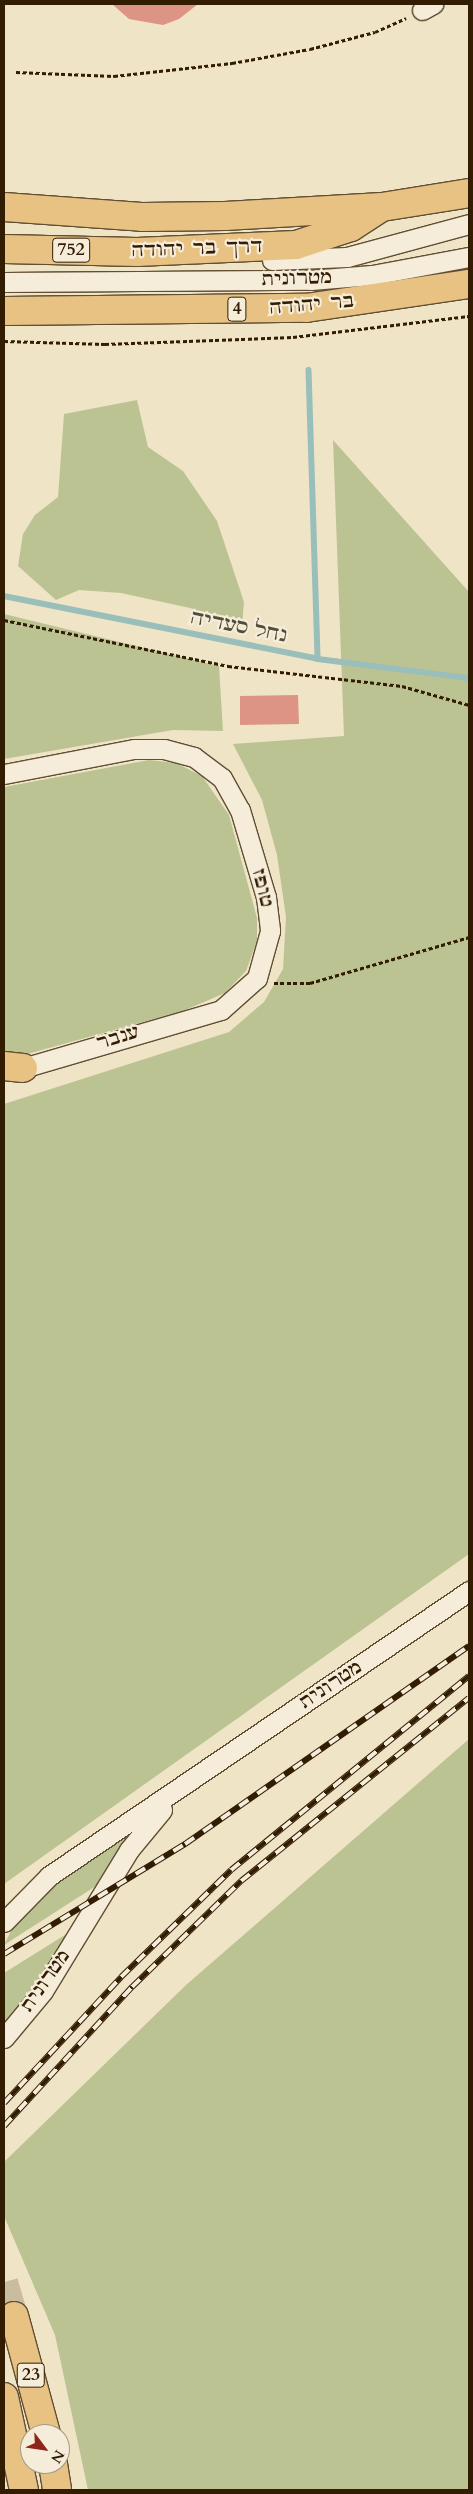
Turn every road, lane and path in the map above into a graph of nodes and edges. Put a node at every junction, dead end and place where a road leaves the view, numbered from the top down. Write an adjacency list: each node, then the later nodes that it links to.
1 (428, 7): 2 (path)
2 (16, 72)
3 (469, 193): 5 (highway)
4 (4, 206): 5 (highway)
5 (382, 207): 8 (highway, דרך בר יהודה)
6 (469, 224): 8 (street, מטרונית)
7 (4, 248): 8 (highway, דרך בר יהודה / 752)
8 (137, 252)
9 (469, 257): 10 (street, מטרונית)
10 (4, 282)
11 (469, 284): 12 (highway, בר יהודה / 4)
12 (4, 311)
13 (469, 316): 14 (path)
14 (4, 341)
15 (4, 620): 16 (path)
16 (469, 705)
17 (4, 774): 19 (street, טופז)
18 (469, 937): 19 (path)
19 (257, 978): 20 (street, טופז)
20 (10, 1069)
21 (469, 1591): 22 (street, מטרונית)
22 (194, 1780): 23 (street, מטרונית); 24 (street, מטרונית)
23 (4, 1922)
24 (4, 2038)
25 (14, 2316): 27 (highway, 23)
26 (4, 2397): 29 (highway, 23)
27 (43, 2424)
28 (55, 2474): 30 (highway)
29 (24, 2490)
30 (57, 2490)

